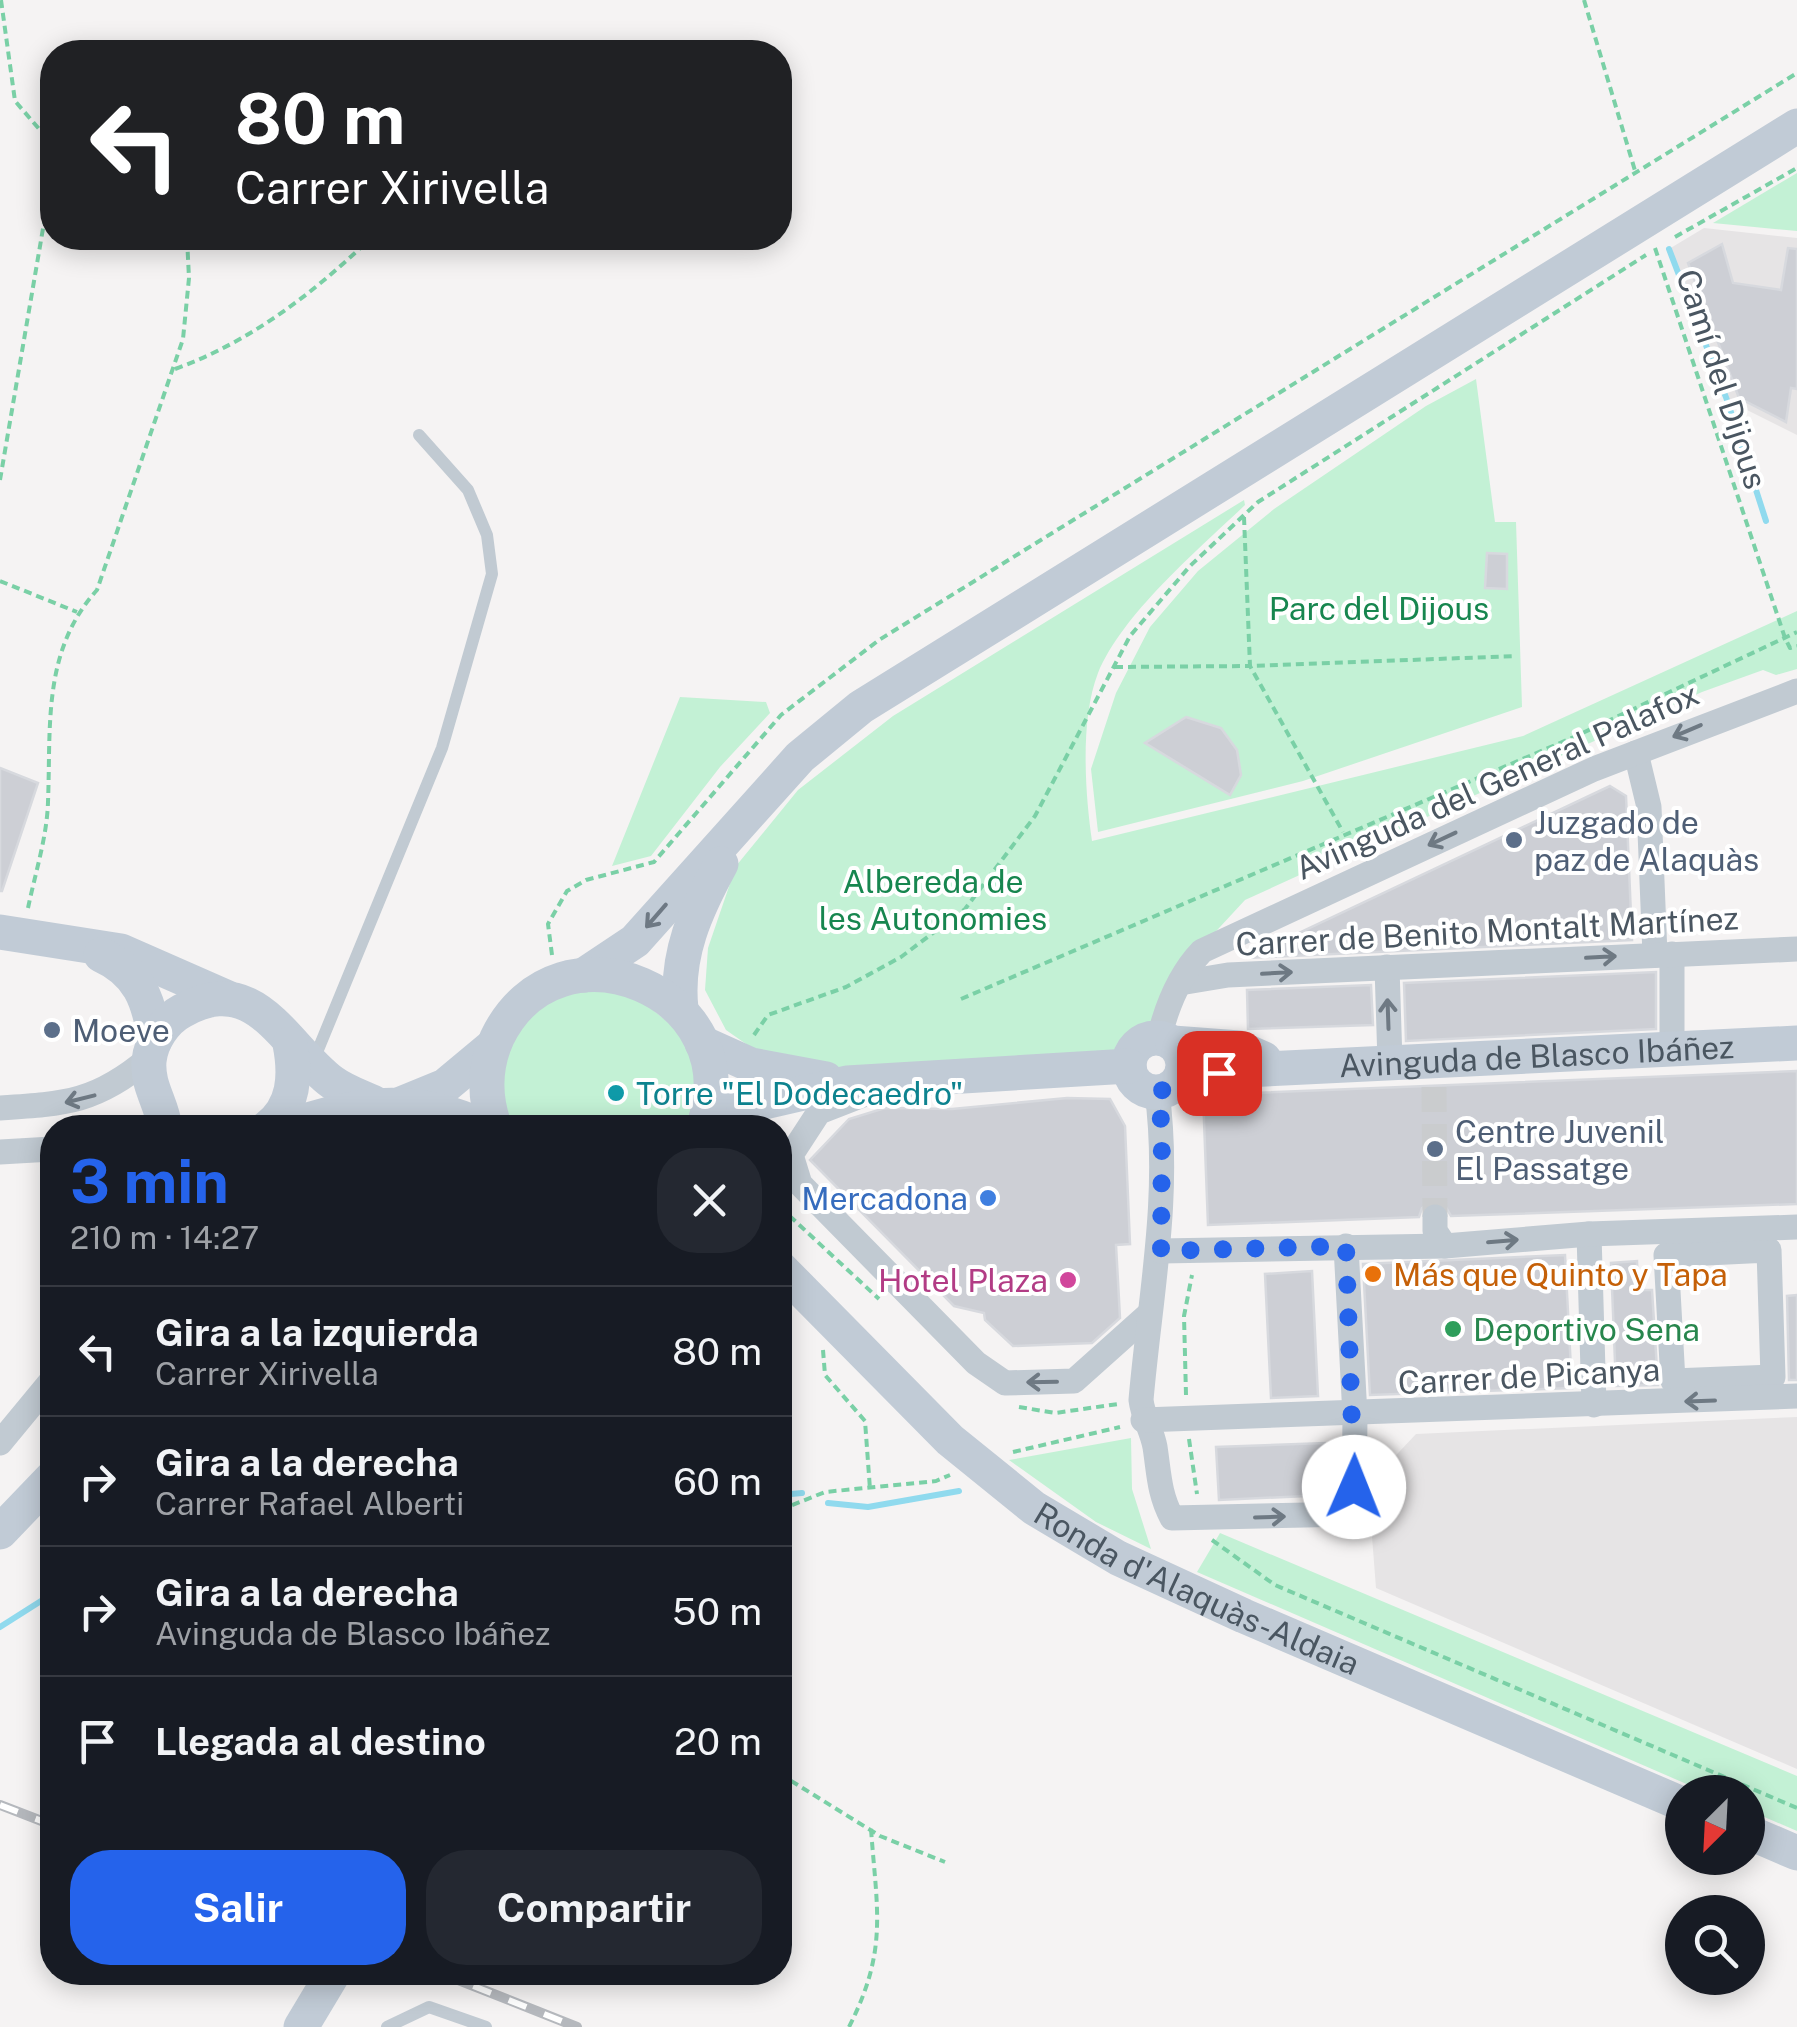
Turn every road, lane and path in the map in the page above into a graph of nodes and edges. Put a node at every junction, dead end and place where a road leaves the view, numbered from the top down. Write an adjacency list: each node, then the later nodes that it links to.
1 (1, 0): 5 (path)
2 (1584, 0): 7 (path)
3 (1797, 73): 7 (path)
4 (1797, 126): 26 (street)
5 (40, 130)
6 (1797, 168): 9 (path)
7 (1636, 174): 35 (path)
8 (40, 246): 14 (path)
9 (1654, 248): 15 (path); 19 (path, Camí del Dijous)
10 (188, 250): 12 (path)
11 (357, 250): 12 (path)
12 (175, 369): 17 (path)
13 (419, 435): 45 (lane)
14 (0, 480)
15 (1244, 515): 22 (path); 23 (path)
16 (0, 581): 17 (path)
17 (77, 612): 28 (path)
18 (1797, 632): 19 (path)
19 (1785, 638): 20 (path); 27 (path)
20 (1797, 646)
21 (1516, 656): 22 (path)
22 (1250, 666): 23 (path); 27 (path)
23 (1114, 667): 48 (path)
24 (1797, 688): 25 (street, Avinguda del General Palafox, one-way to 25)
25 (1636, 753): 29 (street, Avinguda del General Palafox, one-way to 29); 32 (street)
26 (746, 819): 35 (street, one-way to 35); 39 (street)
27 (1343, 832): 38 (path)
28 (12, 935): 30 (street)
29 (1226, 939): 34 (street); 36 (street, Avinguda del General Palafox)
30 (86, 948): 37 (street); 43 (street)
31 (1797, 949): 32 (street, Carrer de Benito Montalt Martínez)
32 (1664, 954): 33 (street, Carrer de Benito Montalt Martínez, one-way to 32); 44 (street)
33 (1387, 967): 34 (street, Carrer de Benito Montalt Martínez, one-way to 33); 47 (street, one-way to 33)
34 (1233, 975): 36 (street, Carrer de Benito Montalt Martínez)
35 (567, 979): 39 (street); 42 (street)
36 (1180, 983): 46 (street, Avinguda del General Palafox)
37 (228, 998): 43 (street); 45 (street)
38 (961, 999)
39 (681, 1009): 40 (street)
40 (702, 1043): 48 (street); 58 (street)
41 (1797, 1043): 44 (street, Avinguda de Blasco Ibáñez)
42 (493, 1046): 51 (street); 57 (street)
43 (152, 1049): 52 (street, one-way to 52); 53 (street)
44 (1672, 1050): 47 (street, Avinguda de Blasco Ibáñez)
45 (301, 1054): 51 (street); 54 (street)
46 (1168, 1062): 47 (street, Avinguda de Blasco Ibáñez); 49 (street); 69 (street)
47 (1390, 1062)
48 (751, 1065): 50 (street)
49 (896, 1082): 50 (street); 62 (street, one-way to 49)
50 (847, 1083): 59 (street)
51 (387, 1104): 55 (street); 56 (street)
52 (0, 1108)
53 (163, 1115)
54 (277, 1115)
55 (339, 1115)
56 (456, 1115)
57 (492, 1115)
58 (706, 1115)
59 (727, 1115)
60 (40, 1150): 61 (street)
61 (0, 1152)
62 (792, 1154)
63 (792, 1159): 72 (street, one-way to 63)
64 (1435, 1217): 68 (street)
65 (1797, 1227): 66 (street)
66 (1589, 1234): 68 (street, one-way to 66); 77 (street)
67 (1346, 1246): 68 (street); 70 (street); 78 (street)
68 (1445, 1246)
69 (1161, 1251): 70 (street); 72 (street)
70 (1197, 1252): 80 (path)
71 (792, 1280): 73 (street, Ronda d'Alaquàs-Aldaia)
72 (1149, 1314): 79 (street)
73 (836, 1325): 84 (path); 90 (street, Ronda d'Alaquàs-Aldaia)
74 (1772, 1377): 74 (street)
75 (40, 1395): 81 (street)
76 (1797, 1396): 77 (street, Carrer de Picanya, one-way to 77)
77 (1594, 1405): 78 (street, Carrer de Picanya)
78 (1355, 1416): 80 (street, Carrer de Picanya); 87 (street, one-way to 78)
79 (1143, 1420): 80 (street, Carrer de Picanya); 82 (path); 87 (street)
80 (1186, 1420): 87 (path)
81 (0, 1443)
82 (998, 1455)
83 (960, 1470): 84 (path)
84 (870, 1489): 86 (path)
85 (40, 1490): 88 (street)
86 (792, 1505)
87 (1200, 1520): 91 (path)
88 (0, 1532)
89 (792, 1781): 92 (path)
90 (1665, 1797)
91 (1797, 1808)
92 (871, 1829): 95 (path); 100 (path)
93 (1765, 1839): 94 (street)
94 (1797, 1853)
95 (945, 1862)
96 (327, 1985): 97 (street)
97 (301, 2027)
98 (386, 2027): 99 (lane)
99 (486, 2027)
100 (849, 2027)

